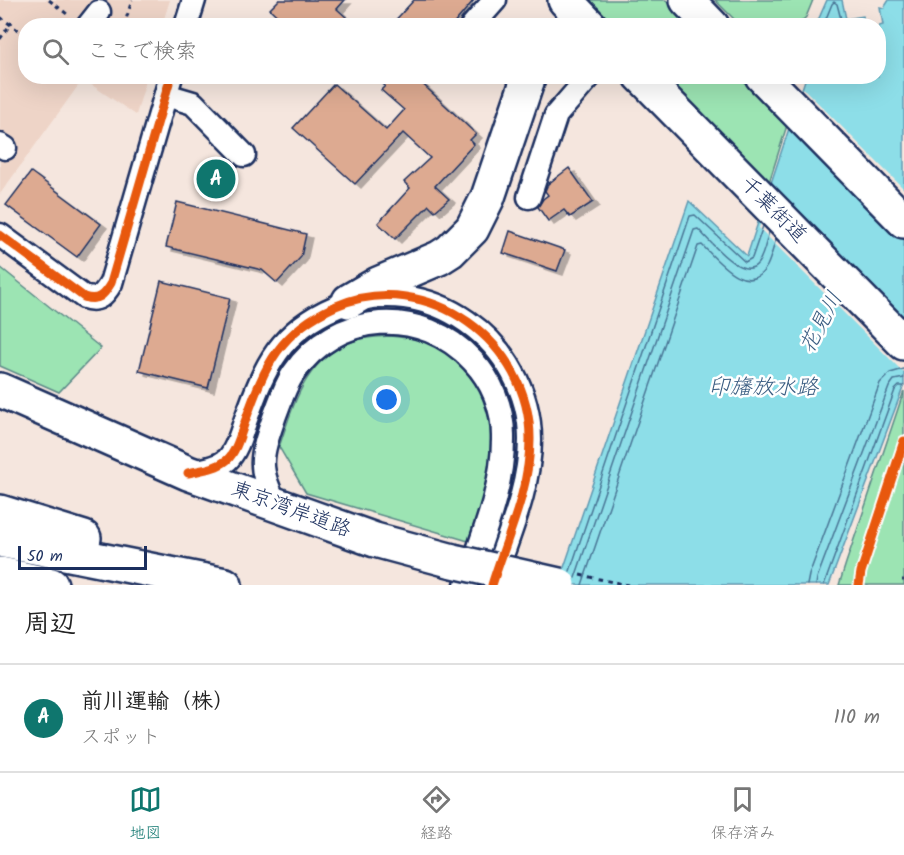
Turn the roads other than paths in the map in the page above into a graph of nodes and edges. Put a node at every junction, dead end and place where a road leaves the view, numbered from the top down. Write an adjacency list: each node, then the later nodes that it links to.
1 (194, 0): 4 (street)
2 (495, 0): 5 (street)
3 (687, 0): 6 (highway)
4 (188, 18)
5 (479, 18)
6 (704, 18)
7 (526, 84): 16 (highway)
8 (583, 84): 13 (street)
9 (649, 84): 17 (highway, 千葉街道)
10 (770, 84): 14 (highway)
11 (169, 86): 12 (street); 15 (street)
12 (244, 155)
13 (529, 197)
14 (904, 221)
15 (0, 235)
16 (349, 301): 19 (street); 28 (street)
17 (904, 343)
18 (7, 398): 19 (highway, 東京湾岸道路)
19 (188, 473): 20 (highway, 東京湾岸道路)
20 (277, 506): 23 (highway, 東京湾岸道路); 23 (street)
21 (0, 512): 25 (highway)
22 (0, 540): 25 (highway)
23 (460, 573): 29 (highway, 東京湾岸道路, bridge)
24 (0, 574): 26 (highway)
25 (192, 579): 27 (highway)
26 (51, 585)
27 (225, 585)
28 (492, 585)
29 (559, 585)

